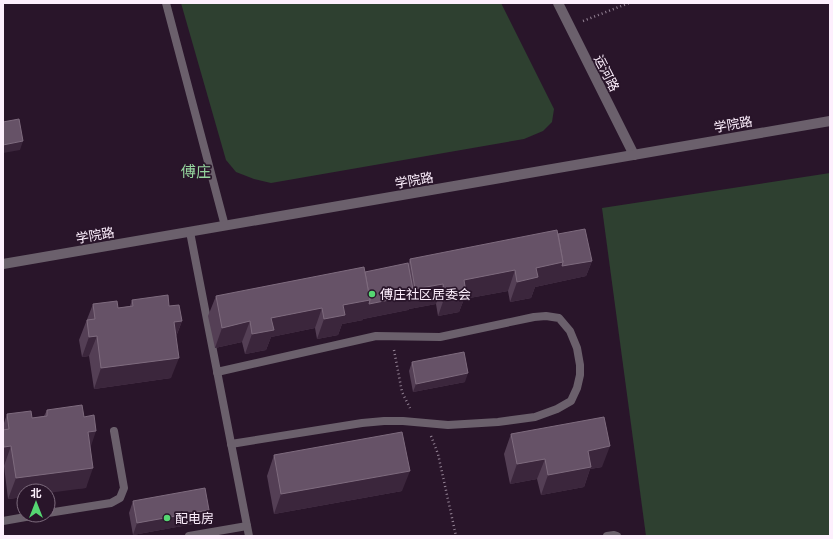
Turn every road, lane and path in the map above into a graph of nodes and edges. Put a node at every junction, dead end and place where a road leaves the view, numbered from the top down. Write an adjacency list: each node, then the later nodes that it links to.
1 (166, 3): 7 (lane)
2 (558, 3): 4 (street, 运河路)
3 (629, 3): 4 (path)
4 (569, 26): 6 (street, 运河路)
5 (830, 121): 6 (street, 学院路)
6 (634, 155): 7 (street, 学院路)
7 (225, 226): 8 (street, 学院路)
8 (190, 232): 9 (street, 学院路); 10 (lane)
9 (3, 264)
10 (217, 372): 12 (lane); 12 (lane)
11 (114, 431): 13 (lane)
12 (231, 444): 16 (lane)
13 (56, 512)
14 (16, 518): 15 (lane)
15 (3, 520)
16 (247, 526): 17 (lane); 18 (lane)
17 (189, 536)
18 (249, 536)
19 (607, 536): 20 (lane)
20 (617, 536)

